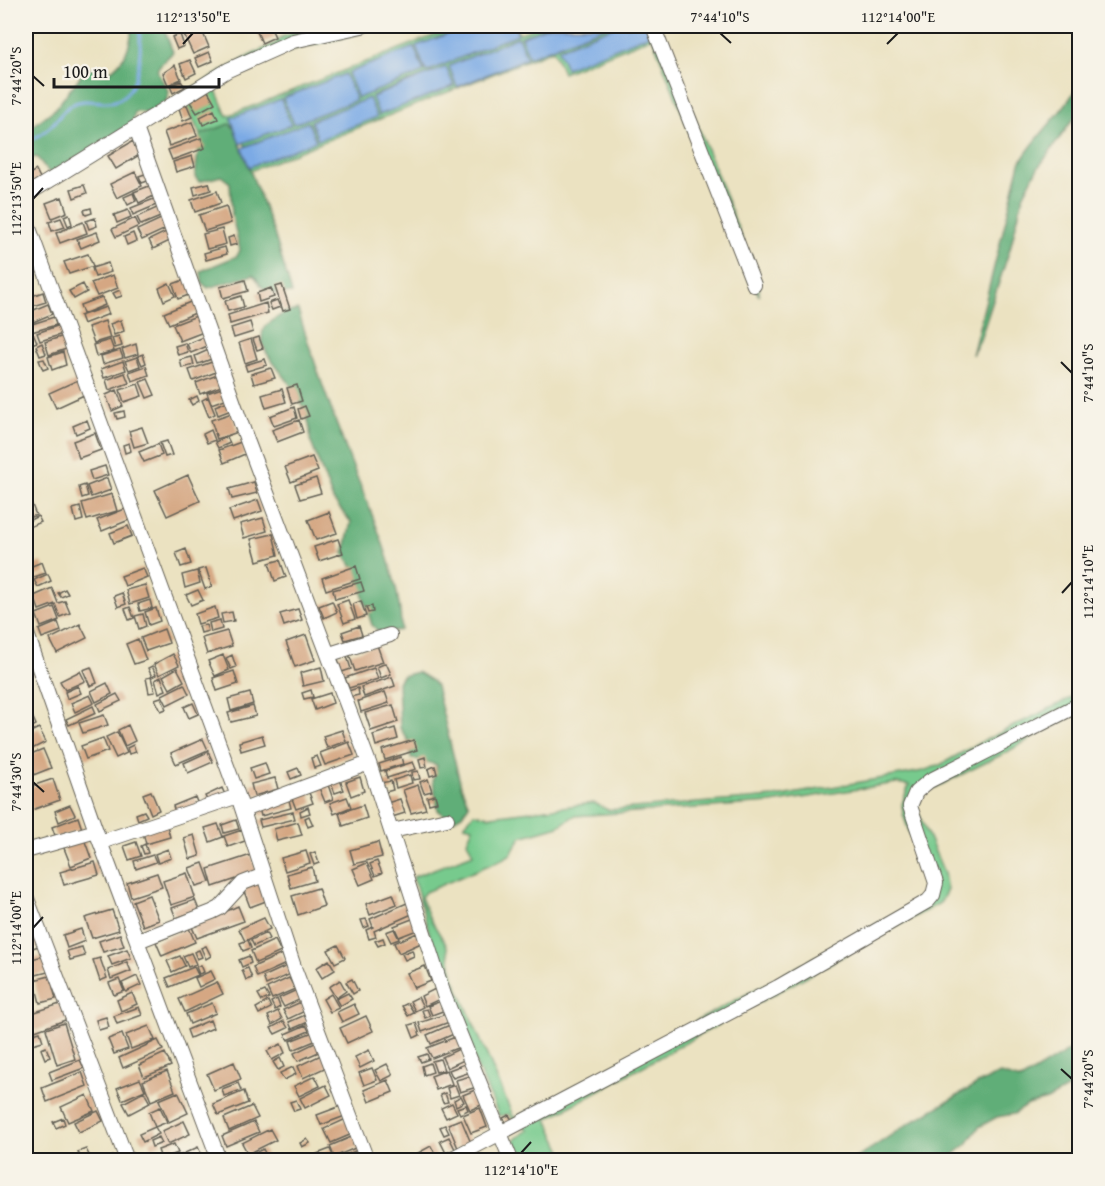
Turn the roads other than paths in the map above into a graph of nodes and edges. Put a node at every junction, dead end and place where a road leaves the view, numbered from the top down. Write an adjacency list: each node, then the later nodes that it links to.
1 (362, 26): 3 (street)
2 (653, 26): 6 (street)
3 (136, 128): 4 (street); 9 (street)
4 (26, 195)
5 (26, 220): 12 (street)
6 (754, 285)
7 (26, 631): 16 (street)
8 (390, 636): 9 (street)
9 (330, 654): 11 (street)
10 (1080, 704): 21 (street)
11 (369, 763): 13 (street); 15 (street)
12 (238, 796): 13 (street); 16 (street)
13 (243, 810): 18 (street)
14 (447, 819): 15 (street)
15 (392, 831): 21 (street)
16 (98, 836): 17 (street); 20 (street)
17 (26, 851)
18 (264, 875): 20 (street); 24 (street)
19 (26, 896): 22 (street)
20 (138, 941): 23 (street)
21 (500, 1133): 25 (street); 26 (street)
22 (127, 1161)
23 (219, 1161)
24 (367, 1161)
25 (449, 1161)
26 (511, 1161)

